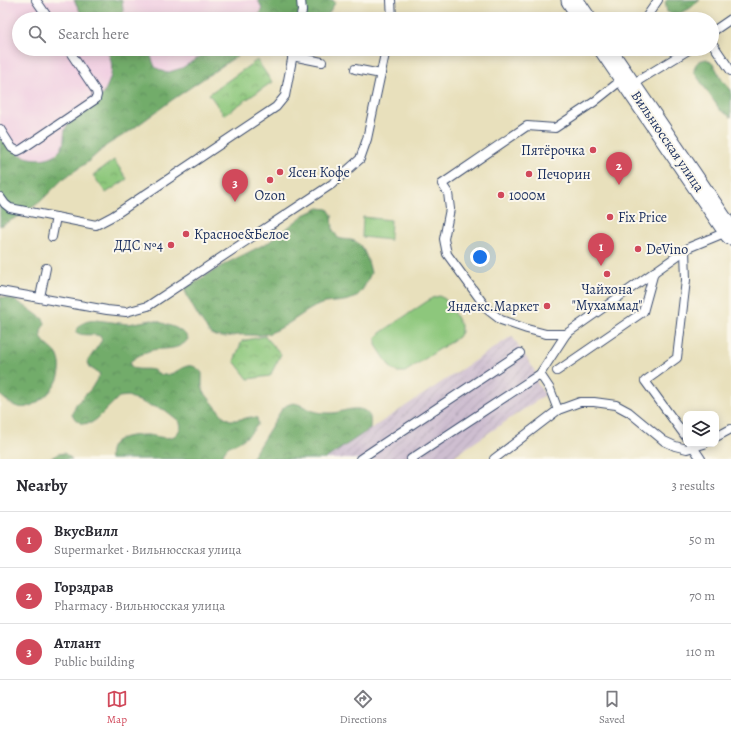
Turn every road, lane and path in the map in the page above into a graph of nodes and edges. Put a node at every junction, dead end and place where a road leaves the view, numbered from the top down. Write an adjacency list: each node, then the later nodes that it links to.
1 (36, 0): 6 (lane)
2 (301, 0): 7 (lane)
3 (391, 0): 8 (lane)
4 (572, 0): 9 (street)
5 (658, 0): 10 (lane)
6 (44, 12)
7 (302, 12)
8 (392, 12)
9 (580, 12)
10 (650, 12)
11 (731, 20): 12 (lane)
12 (719, 28)
13 (719, 53): 22 (lane)
14 (73, 56): 25 (lane)
15 (292, 56): 27 (lane)
16 (303, 56): 20 (lane)
17 (385, 56): 23 (lane)
18 (614, 56): 24 (street, Вильнюсская улица)
19 (679, 56): 24 (lane)
20 (322, 62)
21 (355, 69): 23 (lane)
22 (731, 71)
23 (381, 74): 34 (lane)
24 (627, 81): 28 (street, Вильнюсская улица); 35 (lane)
25 (0, 129)
26 (0, 197): 27 (lane)
27 (56, 217): 29 (lane)
28 (730, 232): 30 (lane)
29 (52, 237)
30 (685, 250): 32 (lane); 41 (lane)
31 (46, 268): 34 (lane)
32 (654, 272): 35 (lane); 37 (lane)
33 (0, 291): 34 (lane)
34 (40, 297)
35 (566, 334): 38 (lane)
36 (520, 353): 45 (lane)
37 (557, 371)
38 (540, 374): 39 (lane); 46 (lane)
39 (558, 410): 43 (lane); 47 (lane)
40 (731, 429): 42 (lane)
41 (683, 433)
42 (719, 436)
43 (690, 447)
44 (693, 447): 48 (lane)
45 (360, 459)
46 (411, 459)
47 (494, 459)
48 (701, 459)

